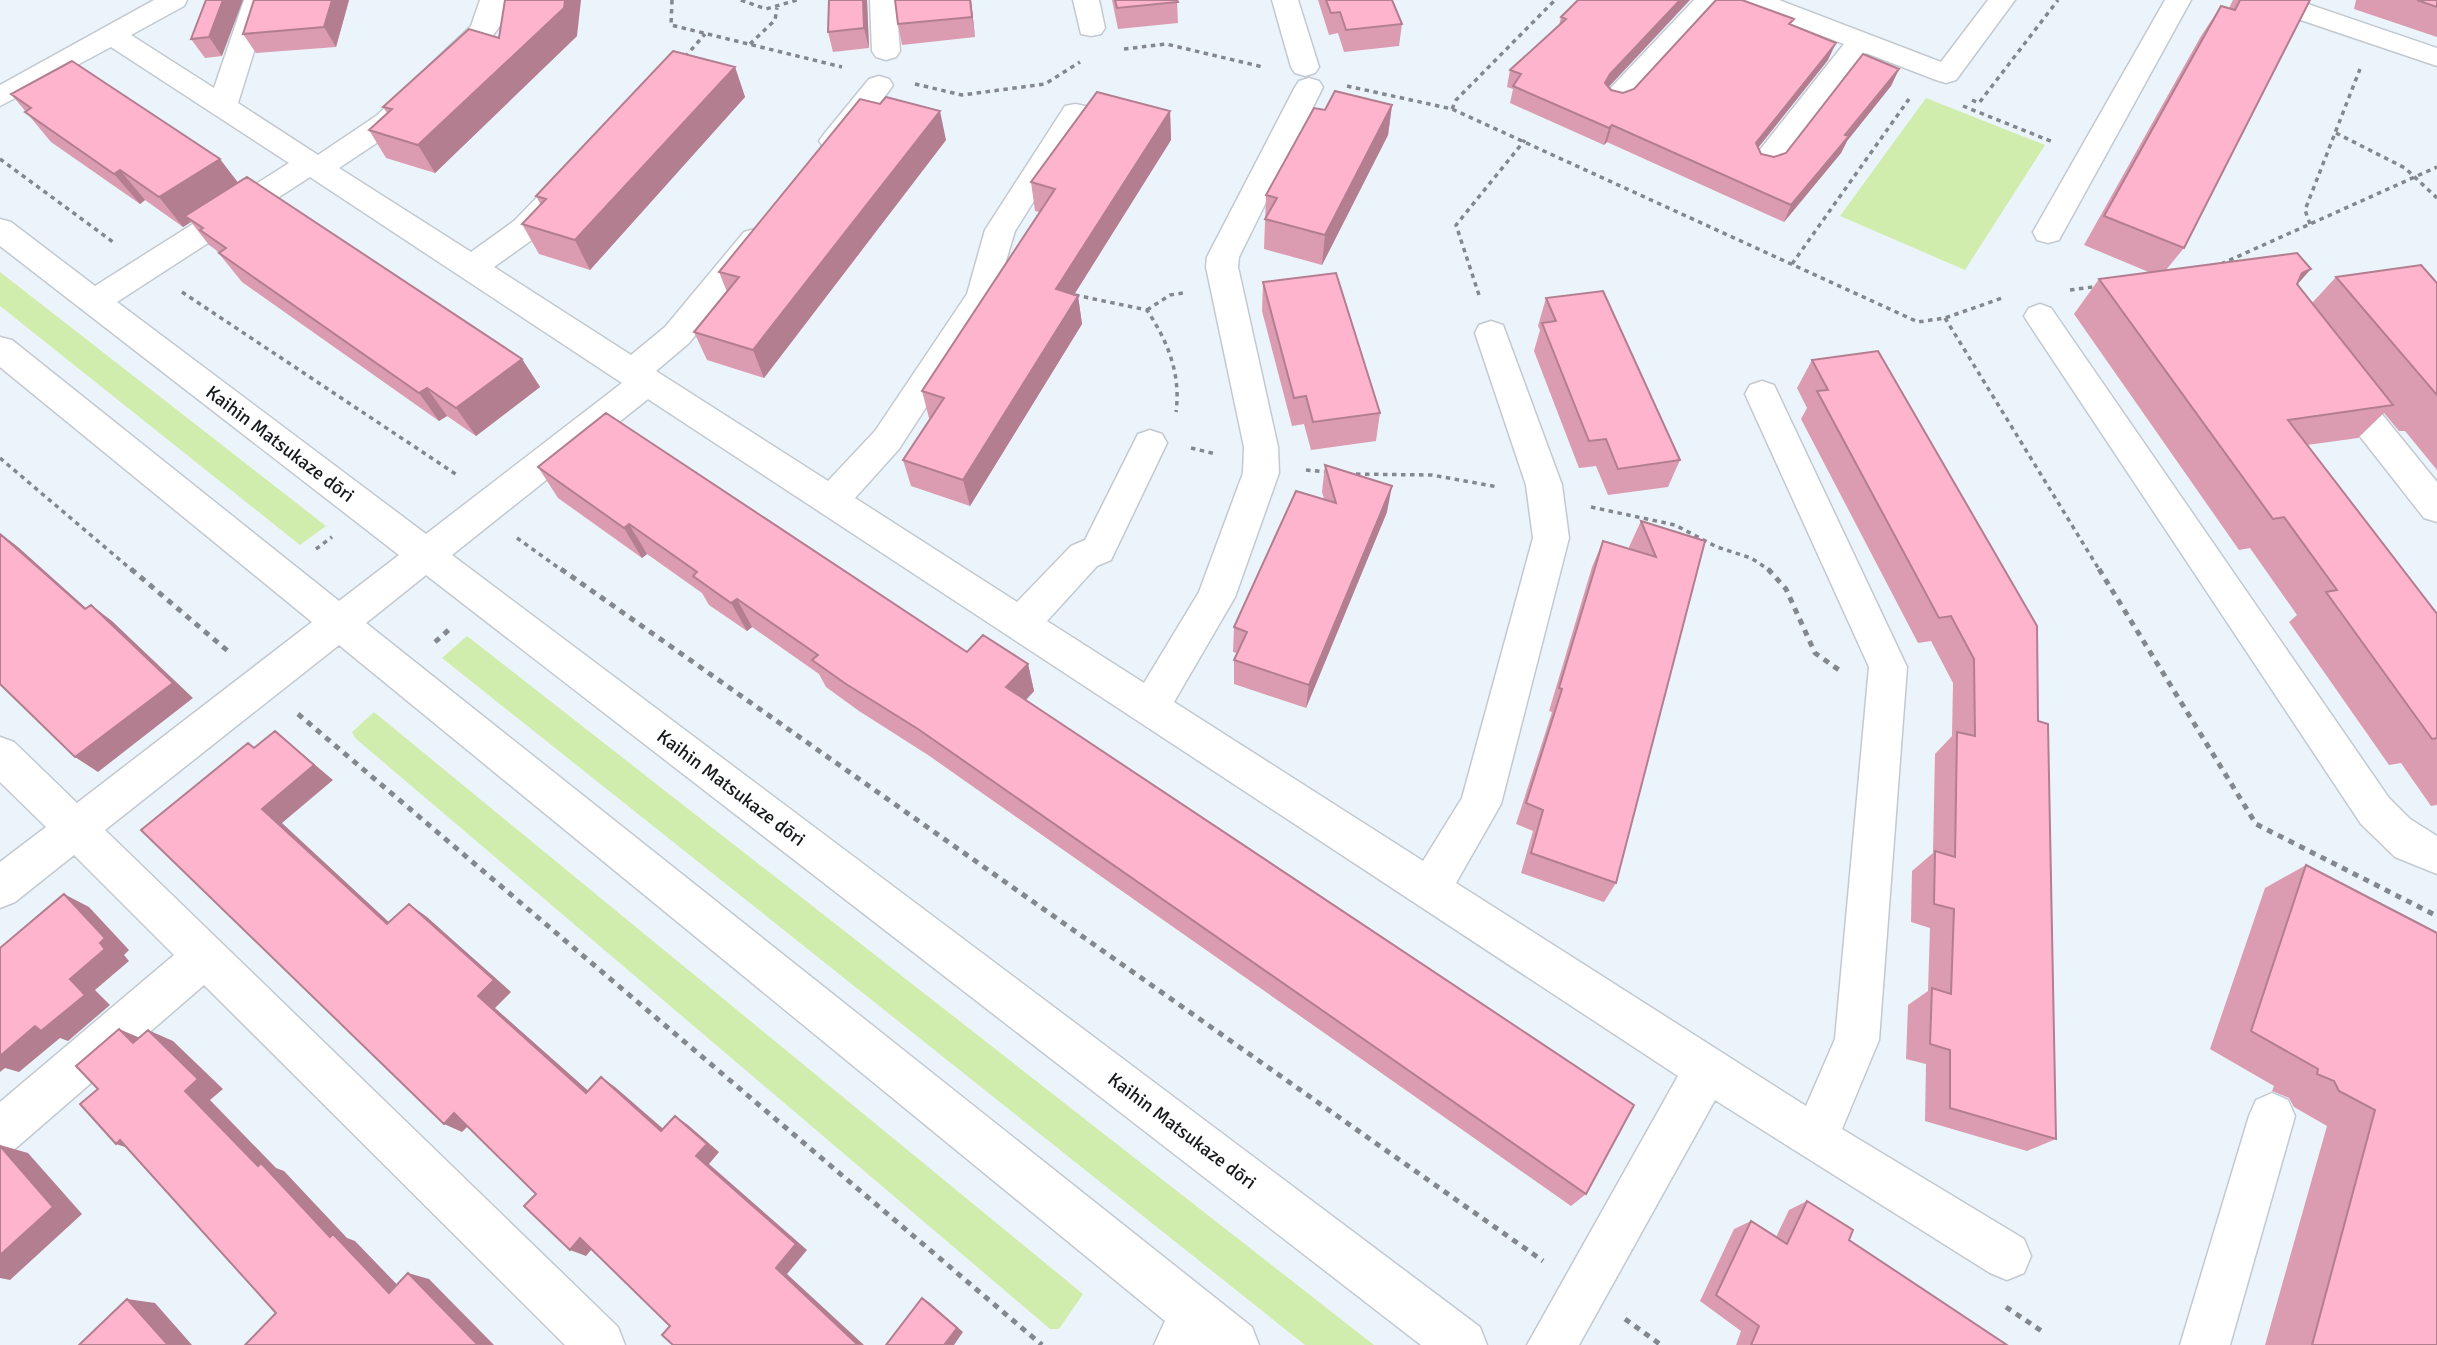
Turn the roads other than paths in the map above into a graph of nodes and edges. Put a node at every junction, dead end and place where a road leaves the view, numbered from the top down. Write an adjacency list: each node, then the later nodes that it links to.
1 (174, 0): 13 (street)
2 (257, 0): 20 (street)
3 (493, 0): 24 (street)
4 (883, 0): 15 (street)
5 (1086, 0): 12 (street)
6 (1285, 0): 43 (street)
7 (1709, 0): 19 (street)
8 (1754, 0): 14 (street)
9 (2002, 0): 14 (street)
10 (2178, 0): 28 (street)
11 (2269, 0): 16 (street)
12 (1091, 28)
13 (112, 35): 18 (street); 20 (street)
14 (1861, 41): 23 (street)
15 (886, 51)
16 (2437, 57)
17 (879, 85): 22 (street)
18 (0, 97)
19 (1618, 98)
20 (223, 106): 24 (street)
21 (1075, 113): 38 (street)
22 (818, 161)
23 (1766, 161)
24 (315, 165): 29 (street); 31 (street)
25 (583, 168): 29 (street)
26 (775, 215): 35 (street)
27 (0, 230): 31 (street, Kaihin Matsukaze dōri)
28 (2048, 232)
29 (472, 267): 35 (street)
30 (2040, 301): 46 (street)
31 (94, 302): 40 (street, Kaihin Matsukaze dōri)
32 (1491, 333): 48 (street)
33 (2, 352): 41 (street)
34 (2318, 359): 39 (street)
35 (640, 377): 38 (street); 40 (street)
36 (1762, 394): 53 (street)
37 (1168, 437): 42 (street)
38 (831, 501): 42 (street)
39 (2437, 508)
40 (424, 554): 41 (street); 57 (street, Kaihin Matsukaze dōri)
41 (338, 622): 45 (street); 55 (street)
42 (1020, 624): 43 (street)
43 (1150, 708): 48 (street)
44 (0, 755): 45 (street)
45 (75, 828): 47 (street); 49 (street)
46 (2437, 855)
47 (0, 888)
48 (1429, 889): 50 (street)
49 (205, 956): 52 (street); 56 (street)
50 (1707, 1069): 53 (street); 58 (street)
51 (2272, 1116): 59 (street)
52 (0, 1132)
53 (1815, 1139): 54 (street)
54 (2007, 1256)
55 (1204, 1335)
56 (600, 1345)
57 (1462, 1345)
58 (1552, 1345)
59 (2205, 1345)

